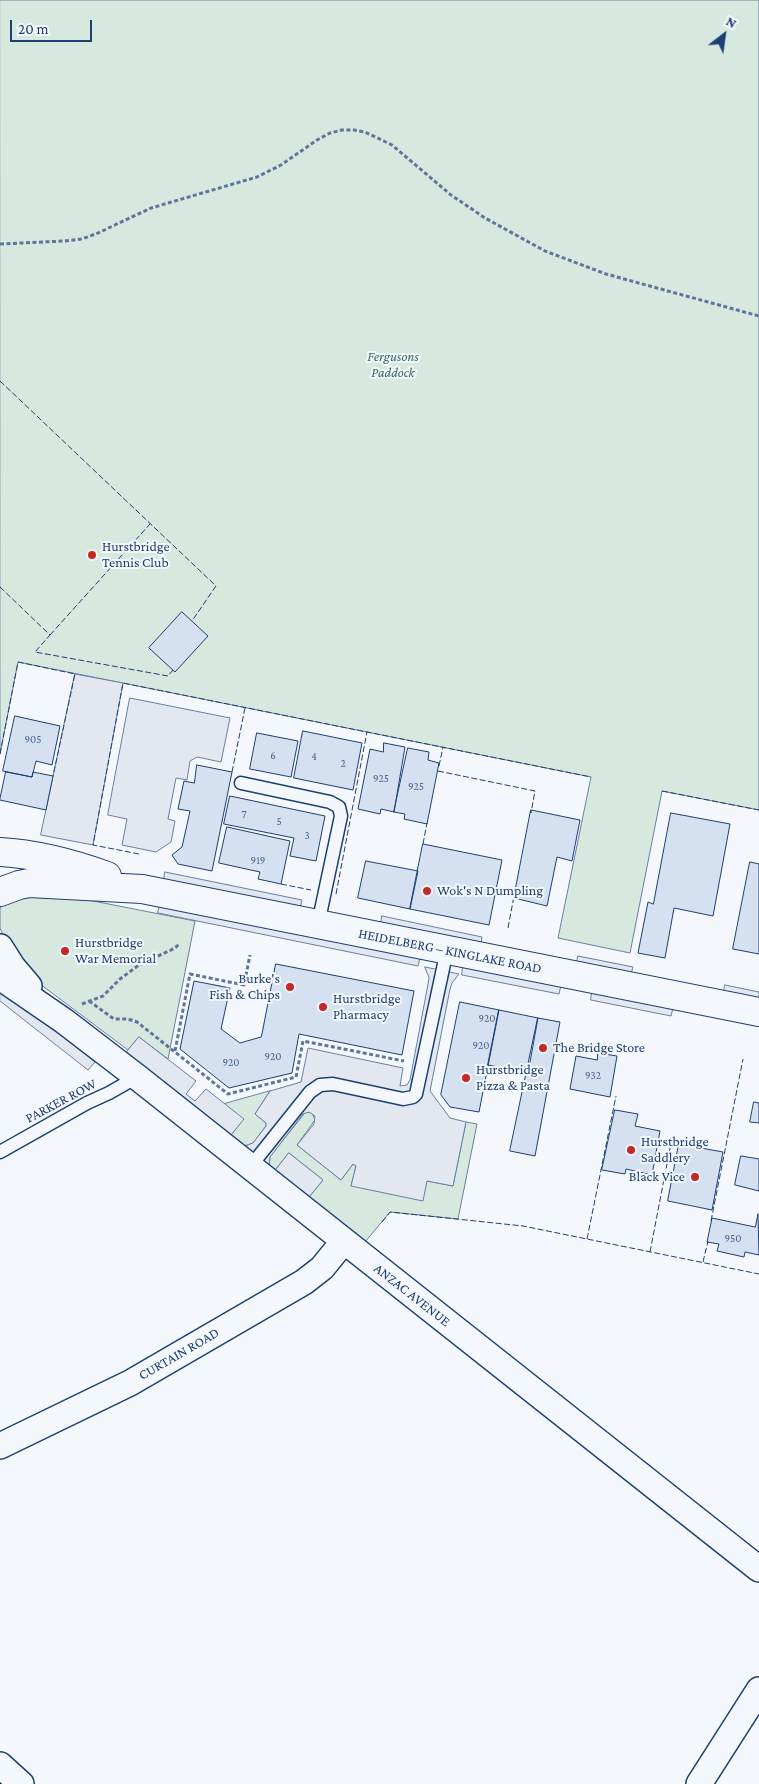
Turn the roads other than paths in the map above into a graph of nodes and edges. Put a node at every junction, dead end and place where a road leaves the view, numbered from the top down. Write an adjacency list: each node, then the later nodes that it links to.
1 (241, 783): 5 (lane)
2 (0, 852): 3 (main road, HEIDELBERG – KINGLAKE ROAD)
3 (142, 889): 4 (main road, HEIDELBERG – KINGLAKE ROAD); 5 (main road, HEIDELBERG – KINGLAKE ROAD)
4 (0, 892)
5 (318, 924): 7 (main road, HEIDELBERG – KINGLAKE ROAD)
6 (0, 947): 10 (street, ANZAC AVENUE)
7 (447, 950): 9 (main road, HEIDELBERG – KINGLAKE ROAD); 13 (lane)
8 (0, 977): 10 (street, ANZAC AVENUE)
9 (759, 1012)
10 (64, 1021): 11 (street, ANZAC AVENUE)
11 (137, 1077): 12 (lane, PARKER ROW); 13 (street, ANZAC AVENUE)
12 (0, 1152)
13 (250, 1167): 14 (street, ANZAC AVENUE)
14 (344, 1242): 15 (street, CURTAIN ROAD); 16 (street, ANZAC AVENUE)
15 (0, 1446)
16 (759, 1569)
17 (759, 1690): 20 (street)
18 (0, 1765): 19 (street)
19 (22, 1784)
20 (699, 1784)

